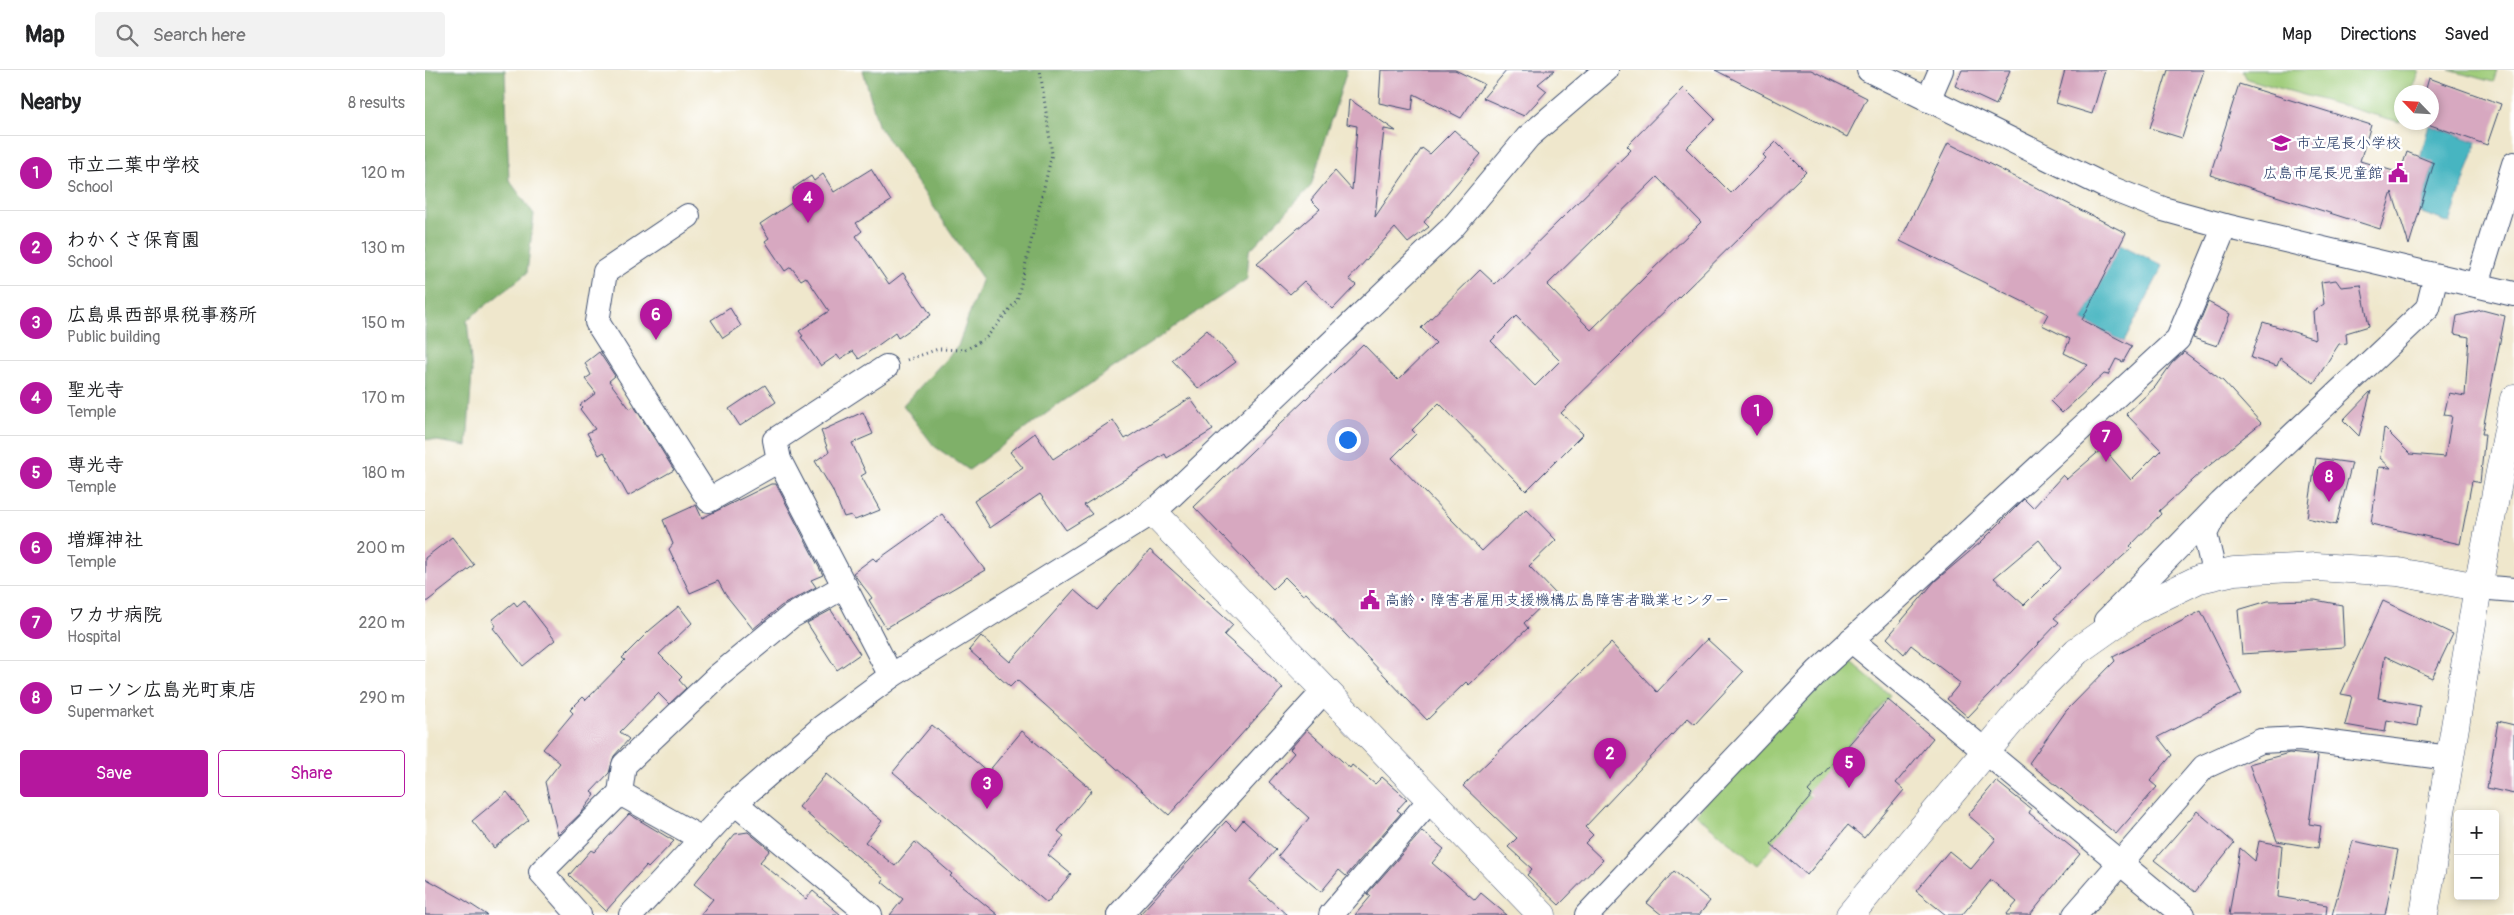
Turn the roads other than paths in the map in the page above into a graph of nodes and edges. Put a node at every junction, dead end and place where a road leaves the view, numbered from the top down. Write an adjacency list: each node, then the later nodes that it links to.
1 (1606, 70): 15 (street)
2 (1869, 70): 4 (street)
3 (1941, 70): 4 (street)
4 (1928, 100): 7 (street)
5 (2514, 164): 9 (street)
6 (688, 216): 13 (street)
7 (2225, 226): 8 (street); 20 (street)
8 (2436, 276): 9 (street); 14 (street)
9 (2477, 285): 10 (street)
10 (2514, 294)
11 (886, 367): 13 (street)
12 (2514, 399): 18 (street)
13 (779, 460): 17 (street)
14 (2221, 503): 16 (street); 21 (street)
15 (1153, 512): 22 (street); 23 (street)
16 (2215, 576): 18 (street); 21 (street)
17 (845, 586): 22 (street); 26 (street)
18 (2478, 586): 19 (street); 25 (street)
19 (2514, 590)
20 (1851, 640): 24 (street); 37 (street)
21 (2077, 651): 24 (street)
22 (891, 676): 28 (street)
23 (1325, 690): 27 (street); 34 (street)
24 (1986, 752): 30 (street); 38 (street)
25 (2450, 758): 30 (street); 41 (street)
26 (620, 793): 29 (street); 31 (street)
27 (1431, 799): 35 (street); 36 (street)
28 (735, 802): 29 (street); 33 (street)
29 (702, 839): 32 (street)
30 (2119, 862): 39 (street); 40 (street)
31 (579, 915)
32 (631, 915)
33 (871, 915)
34 (1119, 915)
35 (1331, 915)
36 (1543, 915)
37 (1587, 915)
38 (1850, 915)
39 (2075, 915)
40 (2183, 915)
41 (2424, 915)

